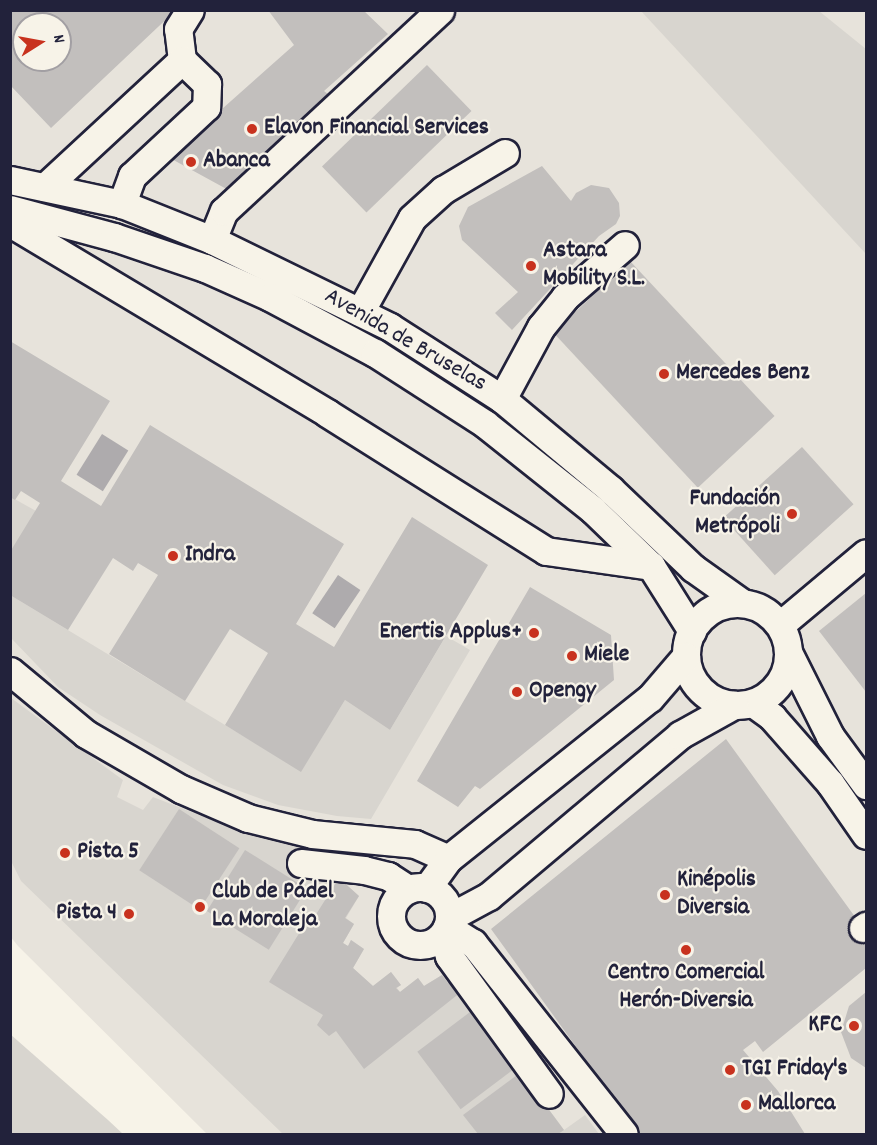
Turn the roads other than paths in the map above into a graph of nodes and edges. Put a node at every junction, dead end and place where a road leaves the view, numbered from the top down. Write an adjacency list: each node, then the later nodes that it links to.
1 (190, 10): 3 (street)
2 (440, 10): 10 (street)
3 (182, 60): 6 (street); 7 (street)
4 (505, 153): 12 (street)
5 (10, 180): 6 (street, Avenida de Bruselas)
6 (45, 187): 7 (street, Avenida de Bruselas)
7 (122, 204): 10 (street, Avenida de Bruselas)
8 (10, 209): 15 (street, Avenida de Bruselas)
9 (10, 224): 15 (street)
10 (212, 240): 12 (street, Avenida de Bruselas)
11 (625, 245): 13 (street)
12 (360, 312): 13 (street, Avenida de Bruselas)
13 (502, 399): 16 (street, Avenida de Bruselas)
14 (867, 553): 17 (street)
15 (651, 566): 18 (street, Avenida de Bruselas)
16 (742, 603): 17 (street); 18 (street)
17 (780, 625): 19 (street)
18 (689, 644): 21 (street); 24 (street)
19 (788, 652): 21 (street); 22 (street)
20 (10, 671): 24 (street)
21 (743, 704): 23 (street); 27 (street)
22 (867, 785)
23 (867, 835)
24 (448, 859): 26 (street)
25 (301, 863): 26 (street)
26 (418, 889): 27 (street); 27 (street)
27 (447, 927): 28 (street); 29 (street)
28 (549, 1094)
29 (624, 1134)

